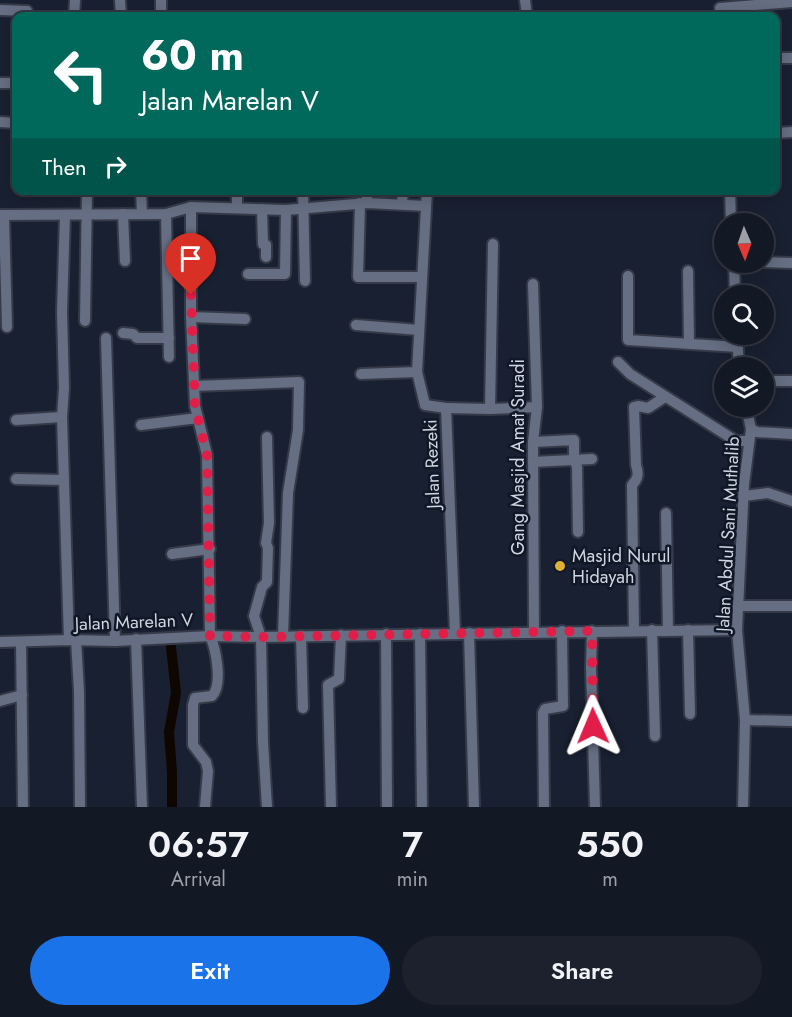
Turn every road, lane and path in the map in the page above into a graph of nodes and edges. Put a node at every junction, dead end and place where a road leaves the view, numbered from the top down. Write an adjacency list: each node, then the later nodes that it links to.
1 (792, 2): 2 (street)
2 (720, 8)
3 (0, 10): 4 (street)
4 (28, 12)
5 (87, 195): 26 (street)
6 (141, 195): 23 (street)
7 (237, 195): 17 (street)
8 (303, 195): 19 (street)
9 (366, 195): 13 (street)
10 (403, 195): 14 (street)
11 (427, 195): 15 (street, Jalan Rezeki)
12 (730, 195): 21 (street)
13 (364, 203): 14 (street); 19 (street); 36 (street)
14 (402, 203): 15 (street)
15 (426, 206): 36 (street, Jalan Rezeki)
16 (191, 207): 17 (street); 24 (street); 39 (street)
17 (237, 207): 18 (street)
18 (262, 209): 20 (street); 29 (street)
19 (303, 209): 20 (street); 37 (street)
20 (286, 210): 34 (street)
21 (731, 213)
22 (123, 214): 23 (street); 26 (street); 30 (street)
23 (142, 214): 24 (street)
24 (166, 214): 47 (street)
25 (65, 215): 26 (street); 27 (street); 62 (street)
26 (87, 215): 41 (street)
27 (2, 216): 43 (street)
28 (493, 244): 61 (street)
29 (266, 258)
30 (125, 261)
31 (774, 262): 32 (street)
32 (792, 263)
33 (688, 272): 48 (street)
34 (248, 274)
35 (628, 276): 48 (street)
36 (421, 277): 44 (street, Jalan Rezeki)
37 (305, 281)
38 (534, 284): 59 (street, Gang Masjid Amat Suradi)
39 (191, 317): 40 (street); 57 (street)
40 (245, 319)
41 (85, 321)
42 (356, 325): 44 (street)
43 (7, 327)
44 (419, 330): 53 (street, Jalan Rezeki)
45 (123, 333): 47 (street)
46 (106, 338): 104 (street)
47 (169, 338): 50 (street)
48 (689, 344): 49 (street)
49 (738, 347): 51 (street)
50 (169, 357)
51 (738, 357)
52 (618, 362): 58 (street)
53 (417, 372): 54 (street); 60 (street, Jalan Rezeki)
54 (361, 374)
55 (774, 381): 56 (street)
56 (792, 381)
57 (194, 386): 64 (street); 99 (street)
58 (662, 399): 71 (street); 91 (street)
59 (537, 407): 61 (street); 70 (street, Gang Masjid Amat Suradi)
60 (446, 408): 61 (street); 93 (street, Jalan Rezeki)
61 (490, 409)
62 (62, 417): 65 (street); 76 (street)
63 (748, 417): 67 (street, Jalan Abdul Sani Muthalib)
64 (198, 418): 66 (street); 81 (street)
65 (16, 420)
66 (141, 425)
67 (751, 429): 68 (street); 71 (street, Jalan Abdul Sani Muthalib)
68 (792, 434)
69 (267, 437): 101 (street)
70 (533, 442): 72 (street); 74 (street, Gang Masjid Amat Suradi)
71 (749, 445): 77 (street, Jalan Abdul Sani Muthalib)
72 (574, 459): 73 (street); 74 (street); 80 (street)
73 (592, 459)
74 (533, 462): 92 (street, Gang Masjid Amat Suradi)
75 (16, 479): 76 (street)
76 (63, 480): 103 (street)
77 (744, 496): 78 (street); 83 (street, Jalan Abdul Sani Muthalib)
78 (792, 501)
79 (666, 513): 86 (street)
80 (578, 532)
81 (210, 549): 82 (street); 98 (street)
82 (172, 554)
83 (737, 606): 84 (street); 88 (street, Jalan Abdul Sani Muthalib)
84 (792, 606)
85 (652, 630): 86 (street, Jalan Marelan V); 91 (street, Jalan Marelan V); 113 (street)
86 (668, 630): 87 (street, Jalan Marelan V)
87 (688, 630): 88 (street, Jalan Marelan V); 110 (street)
88 (737, 630): 111 (street, Jalan Abdul Sani Muthalib)
89 (562, 631): 90 (street, Jalan Marelan V); 92 (street, Jalan Marelan V); 124 (street)
90 (592, 631): 91 (street, Jalan Marelan V); 125 (street)
91 (634, 631)
92 (534, 632): 94 (street, Jalan Marelan V)
93 (455, 633): 94 (street, Jalan Marelan V); 96 (street, Jalan Marelan V)
94 (469, 633): 123 (street)
95 (386, 634): 96 (street, Jalan Marelan V); 97 (street, Jalan Marelan V); 120 (street)
96 (417, 634): 121 (street); 122 (street)
97 (340, 635): 100 (street, Jalan Marelan V); 119 (street)
98 (210, 636): 101 (street, Jalan Marelan V); 102 (street, Jalan Marelan V); 117 (street)
99 (283, 636): 100 (street, Jalan Marelan V); 101 (street, Jalan Marelan V)
100 (301, 636): 109 (street)
101 (261, 637): 118 (street)
102 (136, 639): 104 (street, Jalan Marelan V); 116 (street)
103 (73, 640): 104 (street, Jalan Marelan V); 106 (street, Jalan Marelan V); 115 (street)
104 (115, 641)
105 (0, 642): 106 (street, Jalan Marelan V)
106 (21, 642): 107 (street)
107 (22, 695): 108 (street); 114 (street)
108 (0, 701)
109 (303, 708)
110 (690, 714)
111 (745, 720): 112 (street); 126 (street, Jalan Abdul Sani Muthalib)
112 (792, 721)
113 (655, 736)
114 (22, 807)
115 (80, 807)
116 (142, 807)
117 (205, 807)
118 (267, 807)
119 (331, 807)
120 (387, 807)
121 (416, 807)
122 (422, 807)
123 (474, 807)
124 (544, 807)
125 (595, 807)
126 (743, 807)

